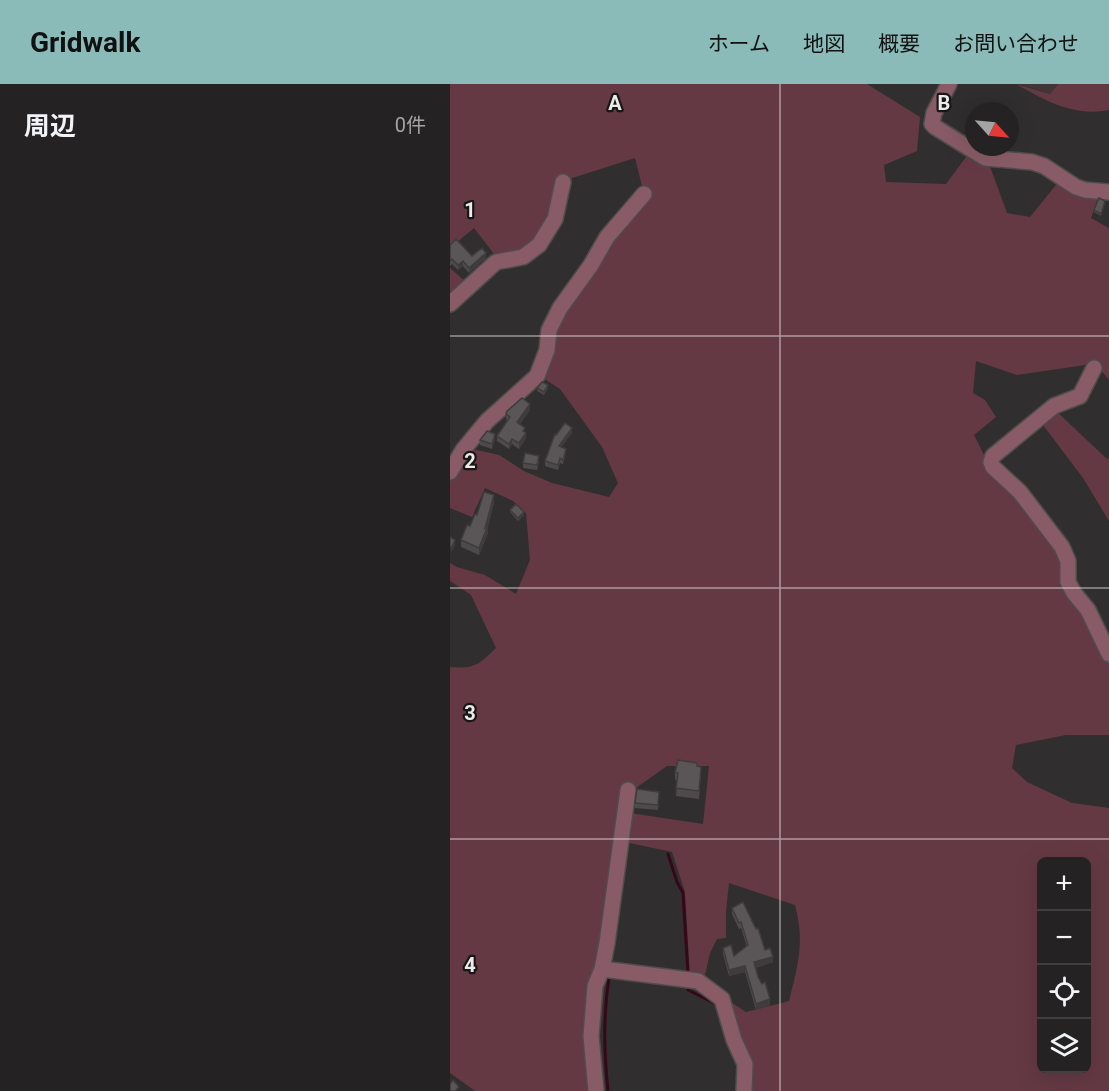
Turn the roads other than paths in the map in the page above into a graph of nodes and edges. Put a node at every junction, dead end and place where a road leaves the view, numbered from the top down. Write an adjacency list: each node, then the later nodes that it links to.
1 (949, 84): 3 (street)
2 (563, 182): 5 (street)
3 (1109, 192)
4 (644, 194): 7 (street)
5 (450, 304)
6 (1094, 368): 8 (street)
7 (450, 472)
8 (1109, 654)
9 (628, 790): 10 (street)
10 (602, 969): 11 (street); 12 (street)
11 (596, 1091)
12 (744, 1091)

